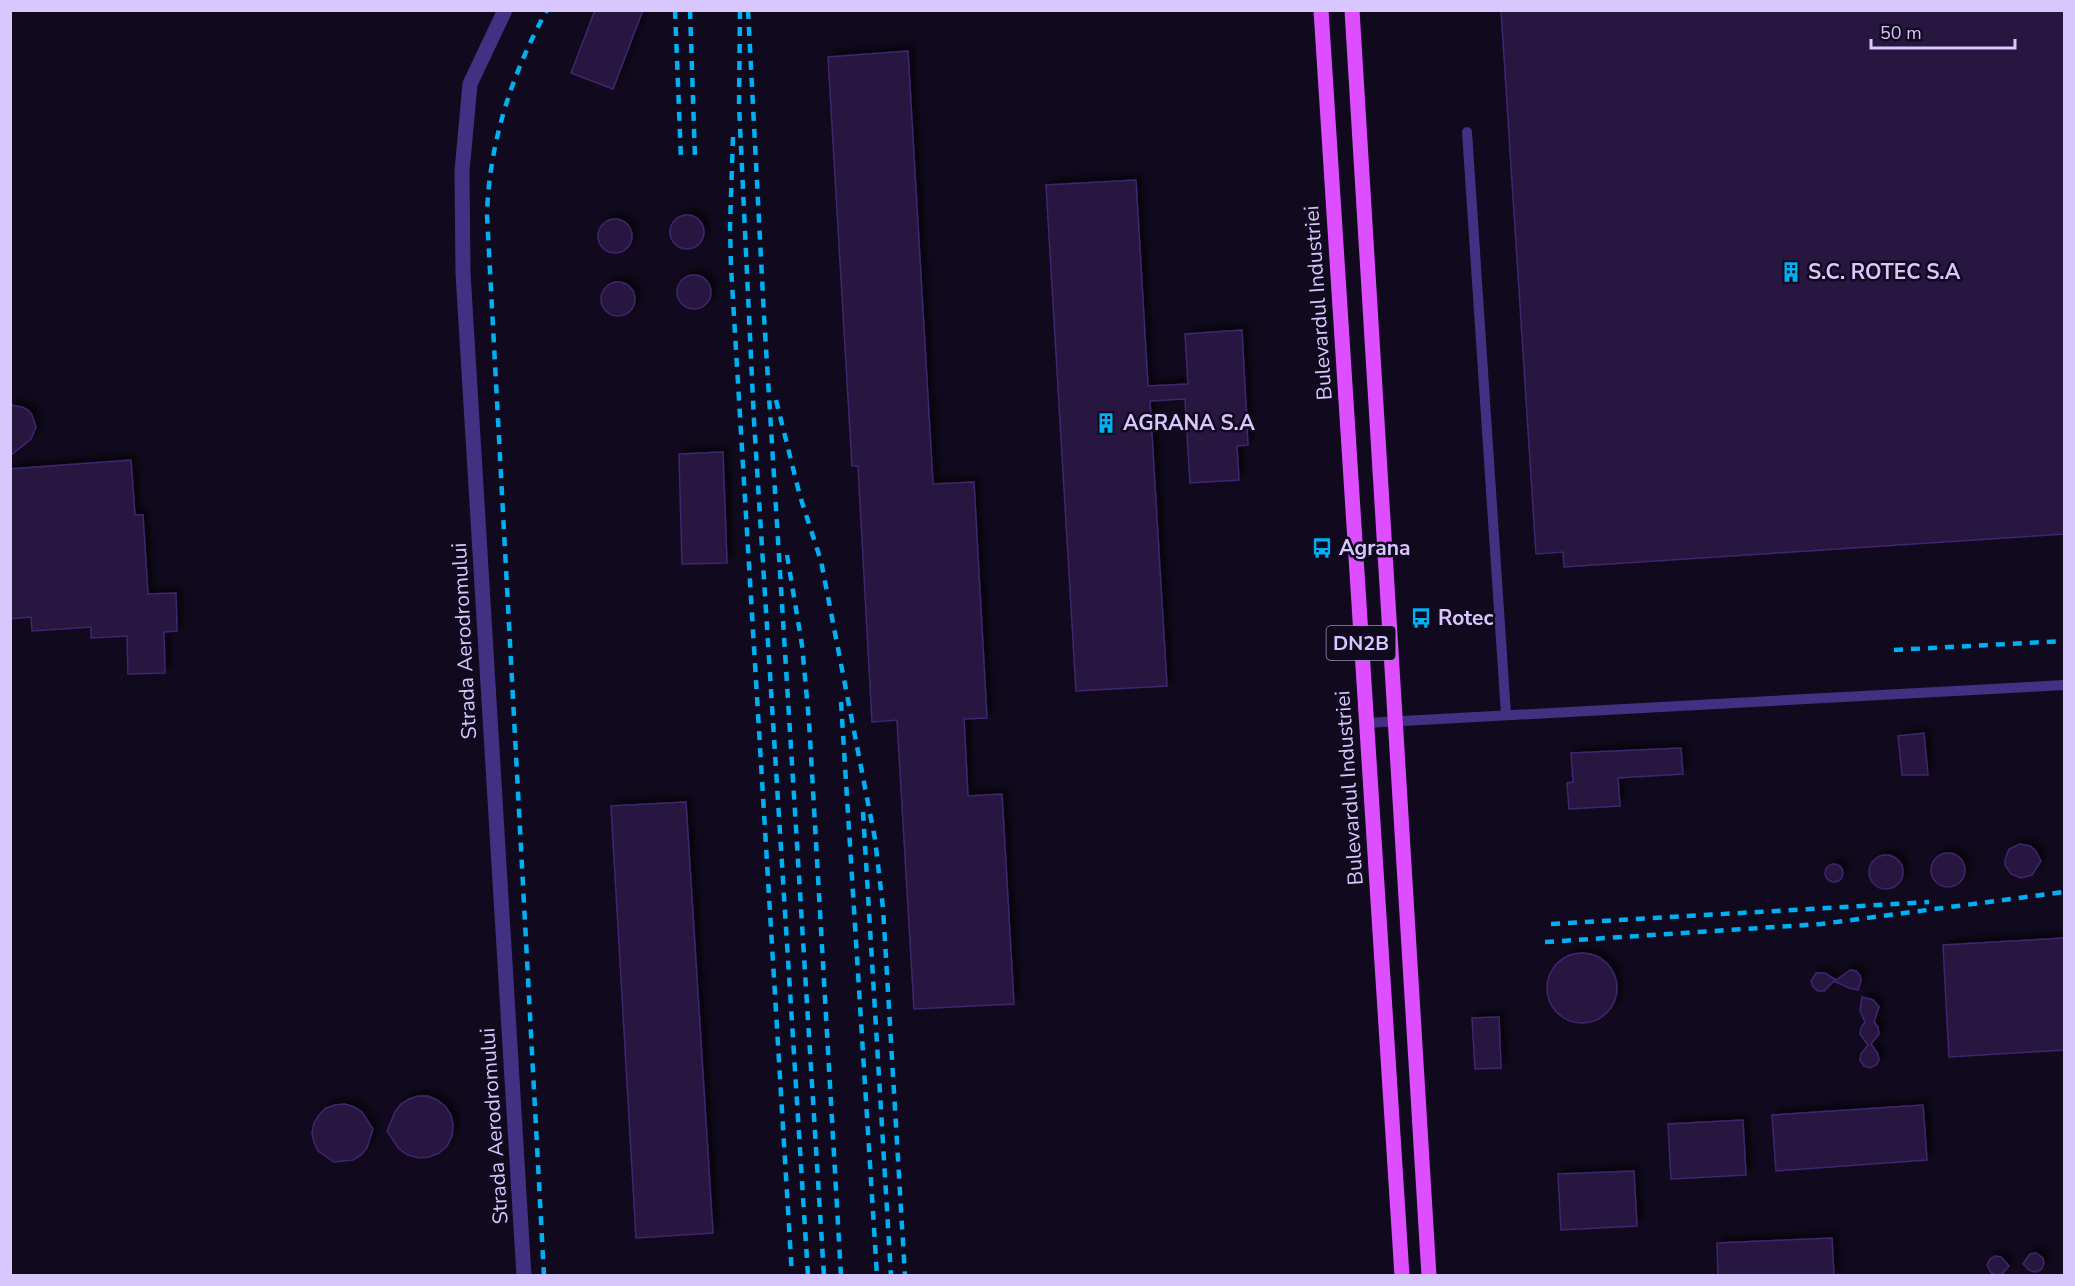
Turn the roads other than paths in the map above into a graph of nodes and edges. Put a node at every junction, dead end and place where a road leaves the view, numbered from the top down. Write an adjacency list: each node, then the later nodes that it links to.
1 (505, 10): 9 (street, Strada Aerodromului)
2 (1321, 10): 8 (main road, Bulevardul Industriei / DN2B)
3 (1352, 10): 7 (main road, DN2B)
4 (1467, 132): 6 (lane)
5 (2064, 685): 6 (lane)
6 (1506, 715): 7 (lane)
7 (1394, 722): 8 (lane); 11 (main road, DN2B)
8 (1366, 723): 10 (main road, Bulevardul Industriei / DN2B)
9 (524, 1275)
10 (1402, 1275)
11 (1429, 1275)

